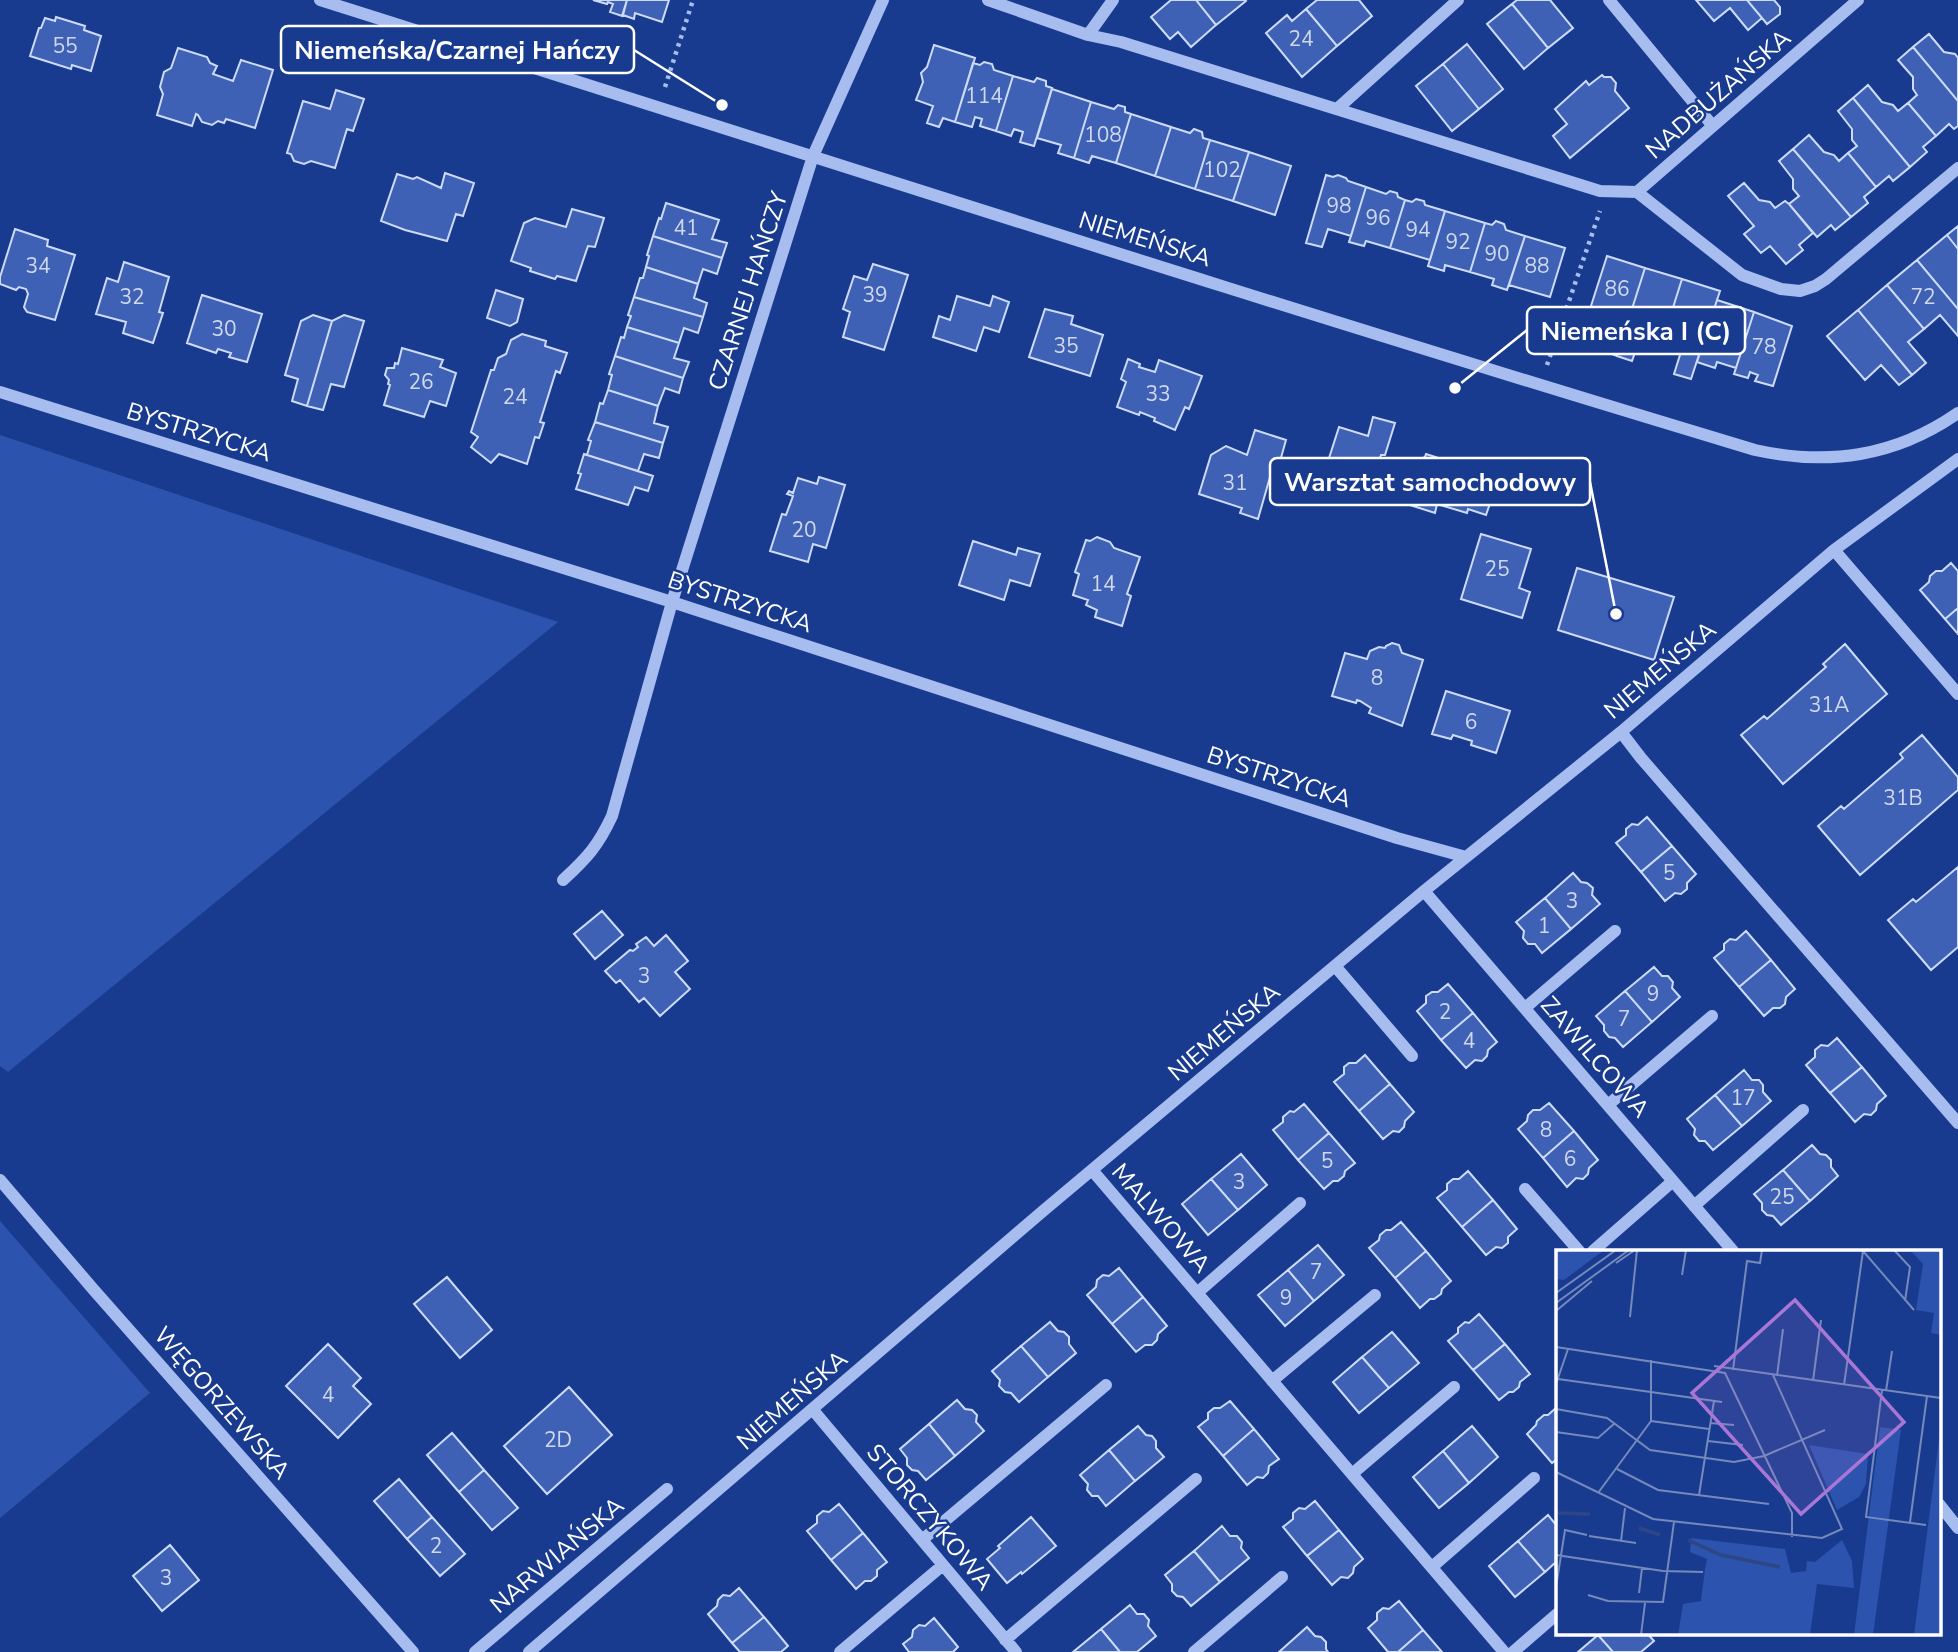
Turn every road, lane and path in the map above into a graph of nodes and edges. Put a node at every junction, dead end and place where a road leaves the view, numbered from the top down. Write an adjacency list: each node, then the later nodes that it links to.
1 (320, 0): 13 (street, NIEMEŃSKA)
2 (693, 0): 10 (path)
3 (883, 0): 13 (street, CZARNEJ HAŃCZY)
4 (988, 0): 9 (street)
5 (1113, 0): 9 (street)
6 (1458, 0): 11 (street)
7 (1609, 0): 12 (street)
8 (1858, 0): 12 (street, NADBUŻAŃSKA)
9 (1088, 34): 11 (street)
10 (677, 90)
11 (1337, 109): 15 (street)
12 (1712, 125): 16 (street, NADBUŻAŃSKA)
13 (813, 156): 17 (street, NIEMEŃSKA); 22 (street, CZARNEJ HAŃCZY)
14 (1958, 168): 16 (street)
15 (1607, 191): 16 (street); 17 (path)
16 (1637, 192)
17 (1540, 384): 19 (street, NIEMEŃSKA)
18 (0, 391): 22 (street, BYSTRZYCKA)
19 (1958, 413)
20 (1958, 459): 21 (street, NIEMEŃSKA)
21 (1834, 550): 23 (street); 24 (street, NIEMEŃSKA)
22 (672, 602): 25 (street, BYSTRZYCKA); 26 (street, CZARNEJ HAŃCZY)
23 (1958, 694)
24 (1621, 732): 25 (street, NIEMEŃSKA); 35 (street)
25 (1466, 857): 27 (street, NIEMEŃSKA)
26 (563, 880)
27 (1424, 891): 29 (street, NIEMEŃSKA); 30 (street, ZAWILCOWA)
28 (1615, 931): 30 (street)
29 (1335, 966): 32 (street); 36 (street, NIEMEŃSKA)
30 (1525, 1008): 33 (street, ZAWILCOWA)
31 (1712, 1016): 33 (street)
32 (1412, 1056)
33 (1608, 1105): 38 (street, ZAWILCOWA)
34 (1803, 1110): 41 (street)
35 (1958, 1123)
36 (1092, 1170): 45 (street, MALWOWA); 50 (street, NIEMEŃSKA)
37 (0, 1180): 63 (street, WĘGORZEWSKA)
38 (1673, 1181): 41 (street, ZAWILCOWA); 43 (street)
39 (1525, 1189): 42 (street)
40 (1300, 1203): 45 (street, MALWOWA)
41 (1694, 1206): 44 (street, ZAWILCOWA)
42 (1578, 1250)
43 (1594, 1250)
44 (1732, 1250)
45 (1197, 1293): 47 (street, MALWOWA)
46 (1375, 1295): 47 (street)
47 (1272, 1381): 51 (street, MALWOWA)
48 (1106, 1385): 57 (street)
49 (1454, 1387): 51 (street)
50 (813, 1410): 57 (street, STORCZYKOWA); 65 (street, NIEMEŃSKA)
51 (1352, 1474): 59 (street, MALWOWA)
52 (1534, 1478): 59 (street)
53 (1196, 1479): 62 (street)
54 (667, 1489): 64 (street, NARWIAŃSKA)
55 (1940, 1505): 56 (street)
56 (1958, 1528)
57 (922, 1540): 58 (street, STORCZYKOWA)
58 (943, 1565): 62 (street, STORCZYKOWA); 66 (street)
59 (1432, 1567): 69 (street, MALWOWA)
60 (1282, 1577): 68 (street)
61 (1556, 1615): 70 (street)
62 (1005, 1640): 67 (street, STORCZYKOWA)
63 (413, 1652)
64 (475, 1652)
65 (529, 1652)
66 (840, 1652)
67 (1016, 1652)
68 (1194, 1652)
69 (1504, 1652)
70 (1513, 1652)

